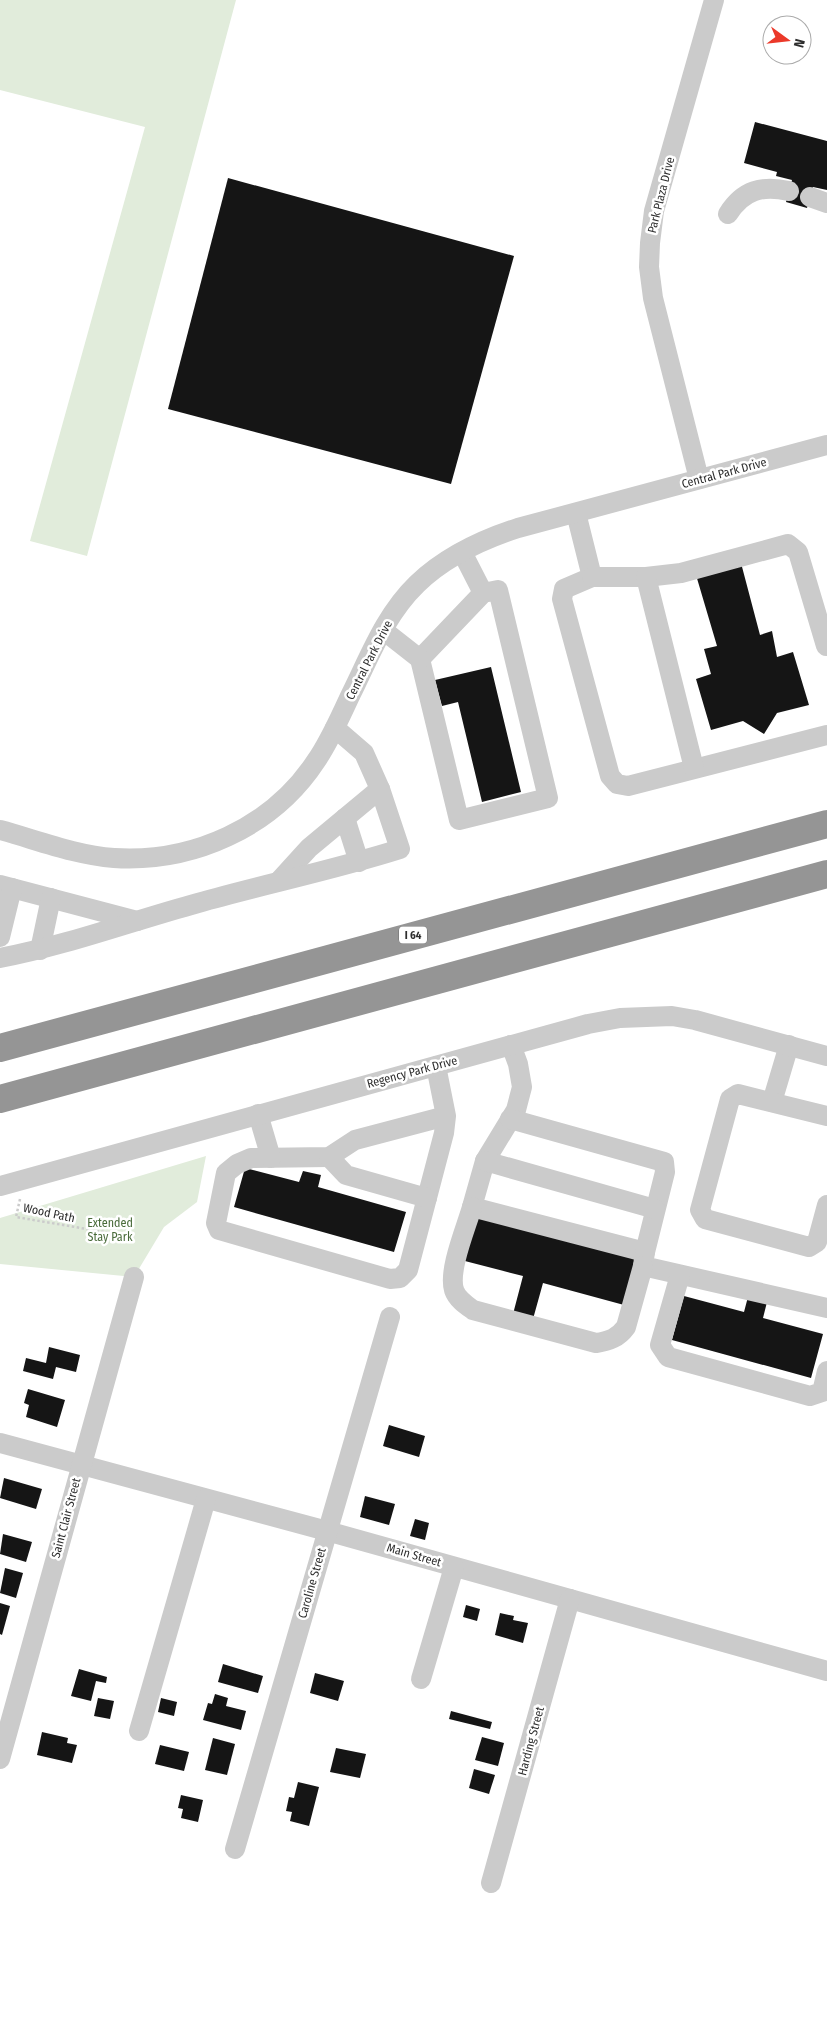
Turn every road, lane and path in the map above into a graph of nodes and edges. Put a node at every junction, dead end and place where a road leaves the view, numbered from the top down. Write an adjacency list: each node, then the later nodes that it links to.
1 (714, 0): 5 (street, Park Plaza Drive)
2 (789, 191): 3 (street)
3 (728, 214)
4 (827, 445): 5 (street, Central Park Drive)
5 (699, 480): 6 (street, Central Park Drive)
6 (576, 513): 7 (street, Central Park Drive); 8 (street)
7 (462, 552): 10 (street); 11 (street, Central Park Drive)
8 (592, 577): 9 (street); 16 (street)
9 (646, 577): 12 (street); 16 (street)
10 (483, 593): 13 (street); 13 (street)
11 (383, 630): 13 (street); 14 (street, Central Park Drive)
12 (827, 647)
13 (420, 659)
14 (335, 728): 17 (street); 20 (street, Central Park Drive)
15 (827, 735): 16 (street)
16 (694, 768)
17 (380, 789): 18 (street); 21 (street)
18 (345, 818): 21 (street); 23 (street)
19 (827, 824): 32 (highway, I 64)
20 (0, 830)
21 (360, 862): 23 (street)
22 (824, 876): 35 (highway)
23 (280, 881): 26 (street)
24 (6, 887): 25 (street); 27 (street)
25 (51, 898): 26 (street); 28 (street)
26 (137, 921): 28 (street)
27 (0, 937)
28 (40, 950): 29 (street)
29 (0, 958)
30 (511, 1045): 31 (street, Regency Park Drive); 34 (street, Regency Park Drive); 40 (street)
31 (790, 1045): 33 (street, Regency Park Drive); 36 (street)
32 (0, 1048)
33 (827, 1056)
34 (436, 1066): 37 (street, Regency Park Drive); 38 (street)
35 (0, 1099)
36 (772, 1102): 39 (street); 47 (street)
37 (258, 1114): 42 (street); 44 (street, Regency Park Drive)
38 (446, 1116): 41 (street); 45 (street)
39 (827, 1116)
40 (510, 1119): 43 (street); 49 (street)
41 (329, 1157): 42 (street); 45 (street)
42 (270, 1158): 45 (street)
43 (485, 1161): 48 (street); 49 (street)
44 (0, 1186)
45 (427, 1198)
46 (20, 1199): 50 (path, Wood Path)
47 (827, 1205)
48 (472, 1207): 51 (street); 51 (street)
49 (655, 1209): 51 (street)
50 (122, 1235)
51 (644, 1259): 52 (street)
52 (680, 1275): 54 (street); 56 (street)
53 (134, 1277): 58 (street, Saint Clair Street)
54 (827, 1308)
55 (390, 1317): 60 (street, Caroline Street)
56 (827, 1371)
57 (0, 1443): 58 (street, Main Street)
58 (80, 1465): 59 (street, Main Street); 66 (street, Saint Clair Street)
59 (206, 1499): 60 (street, Main Street); 65 (street)
60 (328, 1531): 61 (street, Main Street); 67 (street, Caroline Street)
61 (454, 1567): 62 (street, Main Street); 64 (street)
62 (570, 1599): 63 (street, Main Street); 68 (street, Harding Street)
63 (827, 1671)
64 (421, 1679)
65 (139, 1731)
66 (0, 1759)
67 (235, 1849)
68 (491, 1883)

